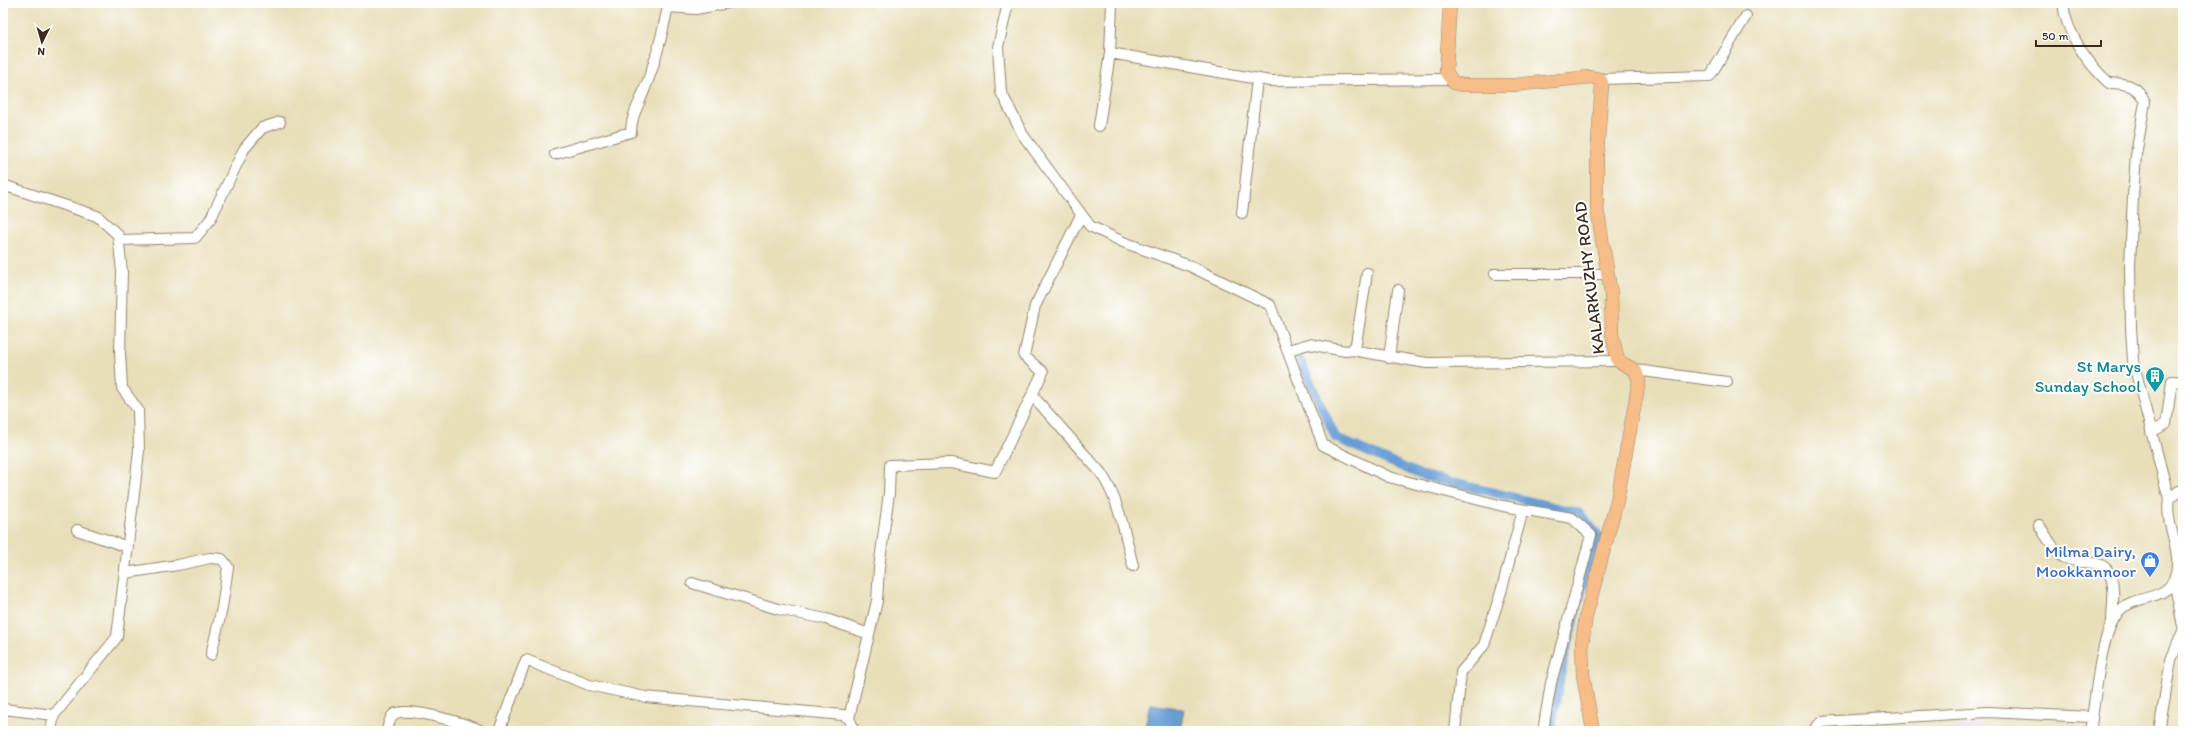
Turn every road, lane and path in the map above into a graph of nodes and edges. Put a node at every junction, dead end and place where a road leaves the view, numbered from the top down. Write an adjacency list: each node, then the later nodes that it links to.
1 (728, 3): 13 (street)
2 (1008, 3): 16 (street)
3 (1112, 3): 7 (street)
4 (1450, 3): 9 (main road)
5 (2063, 3): 30 (street)
6 (1746, 16): 10 (street)
7 (1110, 53): 8 (street); 12 (street)
8 (1257, 79): 9 (street); 15 (street)
9 (1449, 79): 10 (main road)
10 (1600, 79): 20 (main road, KALARKUZHY ROAD)
11 (280, 122): 17 (street)
12 (1099, 126)
13 (555, 154)
14 (3, 185): 17 (street)
15 (1242, 213)
16 (1081, 215): 22 (street); 29 (street)
17 (119, 240): 36 (street)
18 (1367, 273): 23 (street)
19 (1495, 274): 20 (street)
20 (1607, 274): 25 (main road, KALARKUZHY ROAD)
21 (1398, 290): 24 (street)
22 (1288, 350): 23 (street); 33 (street)
23 (1352, 350): 24 (street)
24 (1389, 358): 25 (street)
25 (1618, 361): 26 (main road, KALARKUZHY ROAD)
26 (1635, 370): 27 (street); 57 (main road)
27 (1727, 382)
28 (2183, 382): 30 (street)
29 (1032, 395): 37 (street); 44 (street)
30 (2151, 432): 32 (street)
31 (2183, 491): 32 (street)
32 (2169, 498): 39 (street)
33 (1523, 510): 55 (street); 56 (street)
34 (2039, 525): 41 (street)
35 (76, 530): 36 (street)
36 (128, 547): 38 (street)
37 (1133, 566)
38 (125, 572): 45 (street); 47 (street)
39 (2174, 581): 41 (street); 42 (street)
40 (692, 583): 44 (street)
41 (2112, 622): 48 (street)
42 (2183, 626)
43 (2183, 631): 60 (street)
44 (869, 634): 49 (street)
45 (211, 655)
46 (3, 709): 47 (street)
47 (54, 715): 50 (street)
48 (2092, 717): 58 (street); 59 (street)
49 (849, 718): 53 (street); 54 (street)
50 (51, 731)
51 (386, 731): 52 (street)
52 (482, 731)
53 (498, 731)
54 (851, 731)
55 (1455, 731)
56 (1543, 731)
57 (1593, 731)
58 (1813, 731)
59 (2090, 731)
60 (2159, 731)

